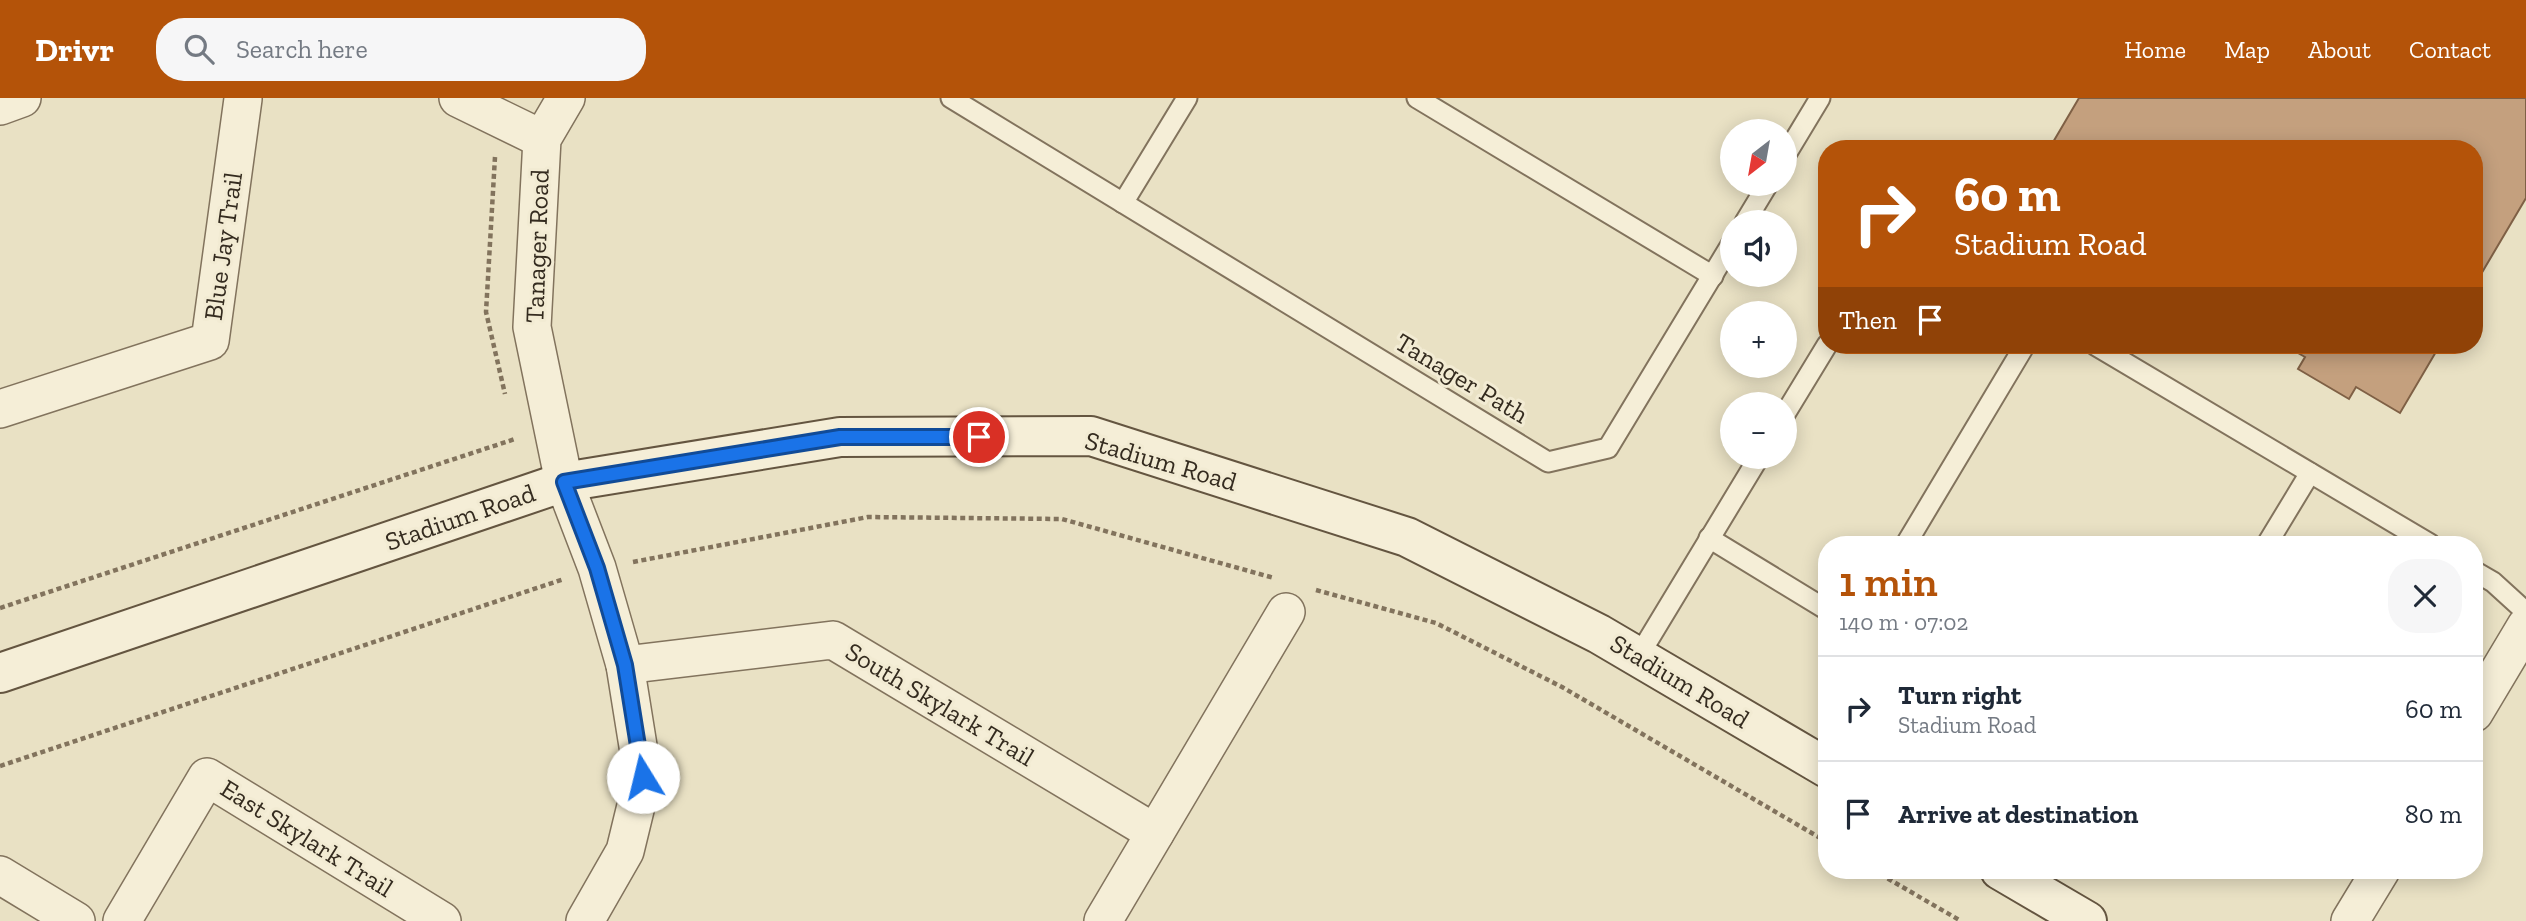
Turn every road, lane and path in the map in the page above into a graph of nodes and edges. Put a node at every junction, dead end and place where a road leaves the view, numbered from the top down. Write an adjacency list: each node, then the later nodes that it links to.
1 (22, 98): 9 (street)
2 (244, 98): 21 (street, Blue Jay Trail)
3 (458, 98): 10 (street)
4 (566, 98): 12 (street, Tanager Road)
5 (951, 98): 13 (lane, Tanager Path)
6 (1186, 98): 13 (lane)
7 (1418, 98): 15 (lane)
8 (1820, 98): 11 (lane)
9 (0, 106)
10 (497, 117): 12 (street); 20 (path)
11 (1797, 136)
12 (542, 139): 25 (street, Tanager Road)
13 (1124, 203): 15 (lane, Tanager Path)
14 (1720, 264): 15 (lane, Tanager Path)
15 (1713, 276)
16 (1822, 354): 19 (lane)
17 (2020, 354): 26 (lane)
18 (2110, 354): 24 (lane)
19 (1797, 394)
20 (507, 401)
21 (0, 409)
22 (512, 426): 34 (path)
23 (1752, 469): 29 (lane)
24 (2309, 473): 27 (lane); 28 (lane)
25 (564, 482): 30 (street, Tanager Road); 37 (street, Stadium Road); 39 (street, Stadium Road)
26 (1911, 536)
27 (2272, 536)
28 (2416, 536)
29 (1709, 538): 33 (lane); 37 (lane)
30 (597, 568): 32 (path); 38 (street, Tanager Road); 42 (path)
31 (2483, 576): 35 (lane)
32 (1288, 592): 43 (street); 44 (path)
33 (1818, 605)
34 (0, 608)
35 (2526, 612)
36 (2526, 626): 40 (street)
37 (1638, 657): 41 (street, Stadium Road)
38 (625, 665): 43 (street, South Skylark Trail); 52 (street, Tanager Road)
39 (0, 673)
40 (2483, 698)
41 (1818, 763)
42 (0, 766)
43 (1155, 833): 53 (street)
44 (1818, 837)
45 (0, 875): 49 (street)
46 (1889, 879): 54 (path)
47 (2015, 879): 55 (street)
48 (2376, 879): 56 (street)
49 (76, 921)
50 (122, 921): 51 (street, East Skylark Trail)
51 (442, 921)
52 (585, 921)
53 (1103, 921)
54 (1961, 921)
55 (2087, 921)
56 (2350, 921)

